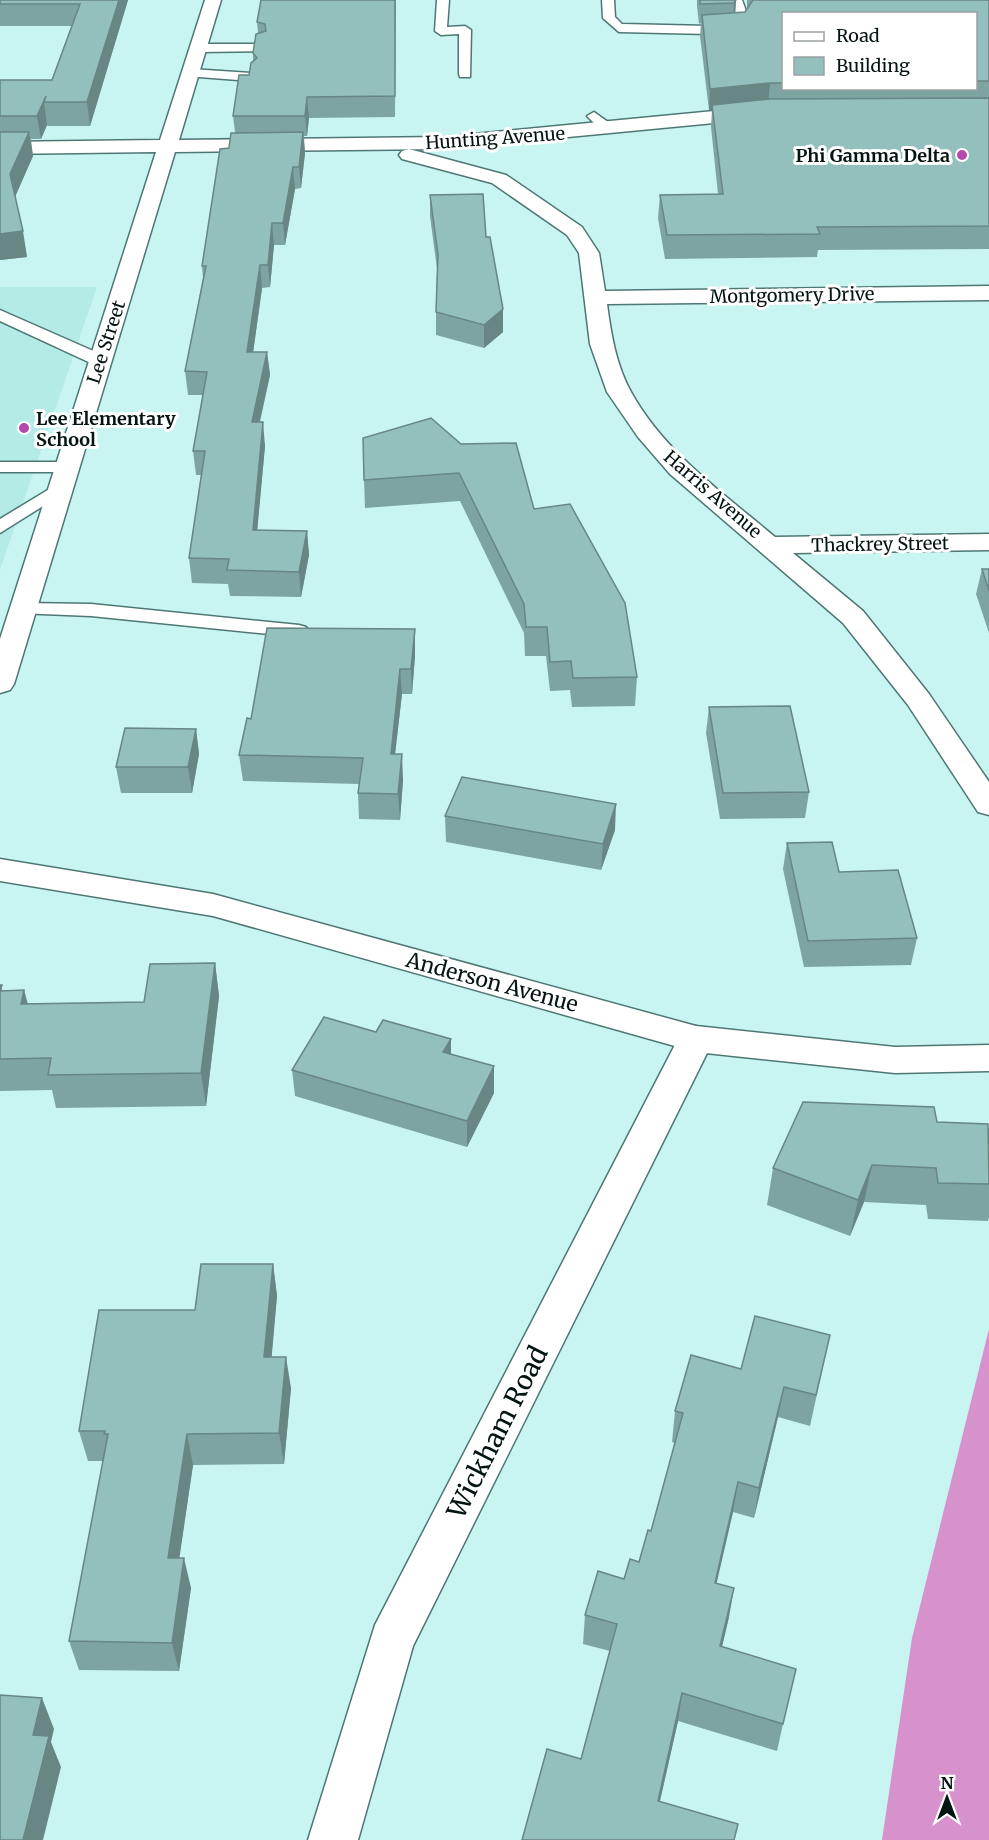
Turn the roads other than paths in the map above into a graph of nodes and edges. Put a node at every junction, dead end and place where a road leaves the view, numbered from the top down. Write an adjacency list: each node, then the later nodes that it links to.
1 (213, 0): 5 (street, Lee Street)
2 (443, 0): 8 (lane)
3 (608, 0): 4 (lane)
4 (736, 0)
5 (199, 48): 6 (lane); 7 (street, Lee Street)
6 (261, 48)
7 (191, 73): 9 (lane); 13 (street, Lee Street)
8 (465, 74)
9 (251, 77)
10 (780, 112): 11 (street, Hunting Avenue)
11 (508, 139): 12 (street, Hunting Avenue); 15 (street)
12 (379, 145): 13 (street, Hunting Avenue); 15 (street, Harris Avenue)
13 (169, 146): 14 (street, Hunting Avenue); 19 (street, Lee Street)
14 (0, 148)
15 (499, 179): 17 (street, Harris Avenue)
16 (989, 293): 17 (street, Montgomery Drive)
17 (594, 298): 24 (street, Harris Avenue)
18 (0, 315): 19 (lane)
19 (100, 361): 21 (street, Lee Street)
20 (0, 467): 21 (lane)
21 (64, 477): 22 (lane); 25 (street, Lee Street)
22 (0, 527)
23 (989, 542): 24 (street, Thackrey Street)
24 (771, 545): 28 (street, Harris Avenue)
25 (24, 609): 26 (lane); 27 (street, Lee Street)
26 (302, 631)
27 (0, 684)
28 (989, 805)
29 (0, 870): 30 (street, Anderson Avenue)
30 (696, 1039): 31 (street, Anderson Avenue); 32 (street, Wickham Road)
31 (989, 1058)
32 (333, 1840)

